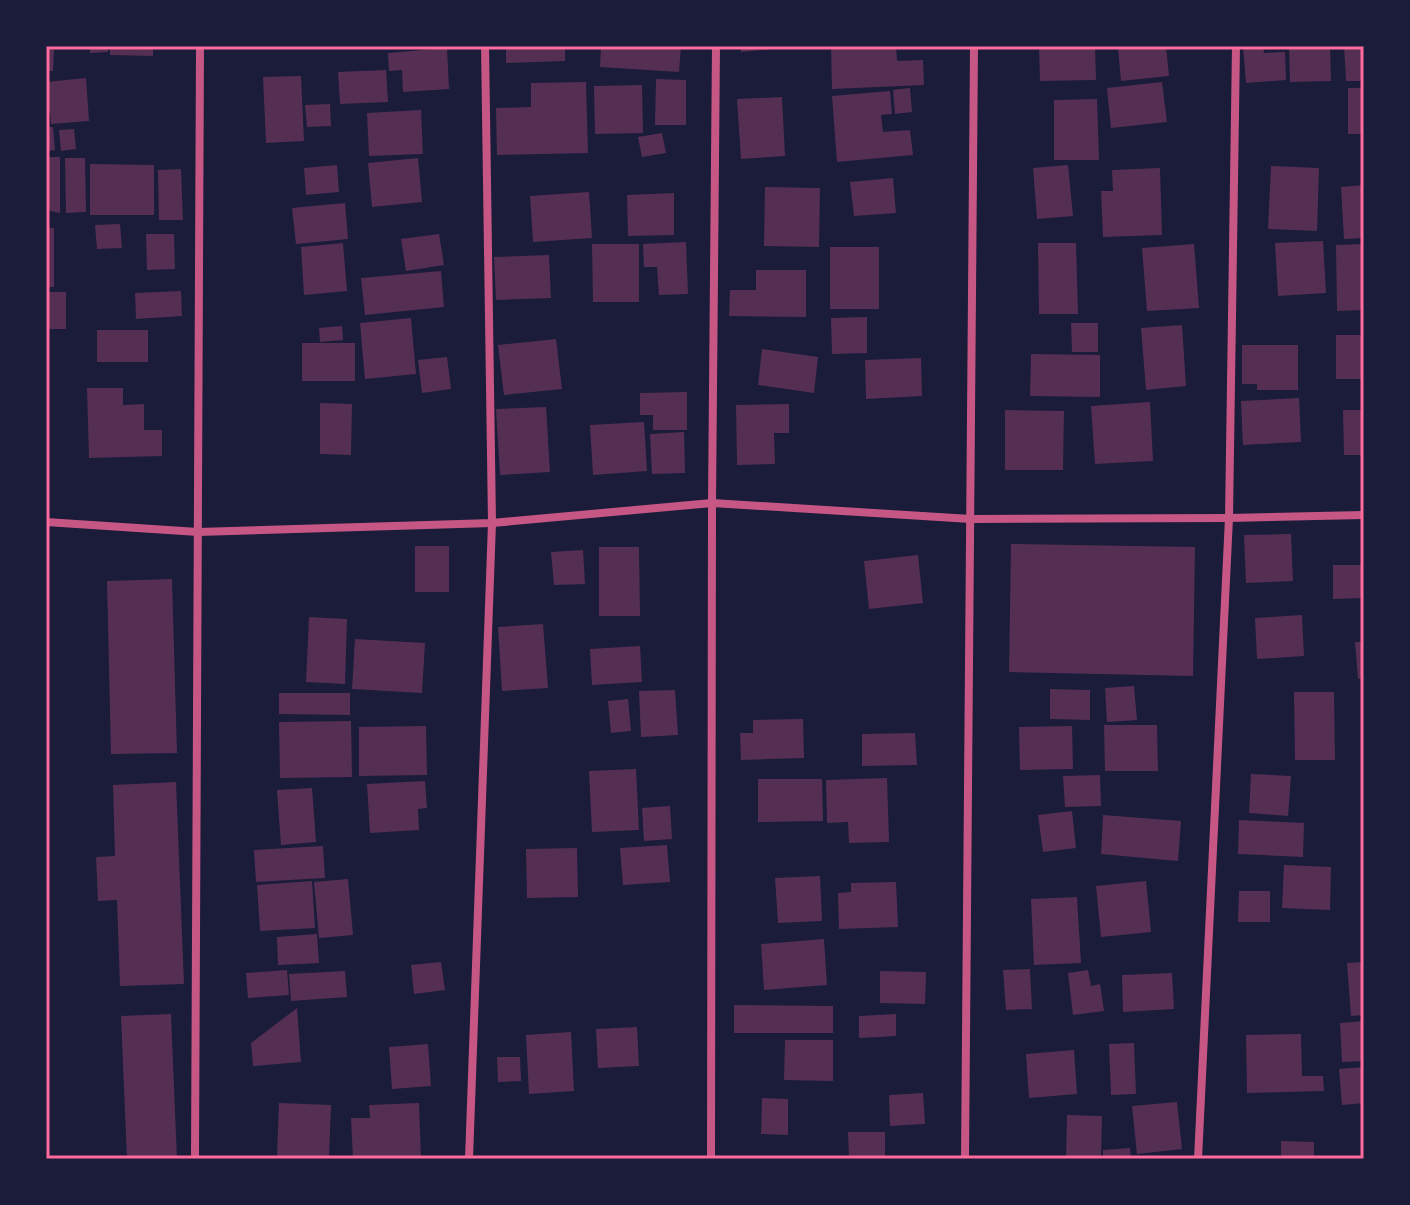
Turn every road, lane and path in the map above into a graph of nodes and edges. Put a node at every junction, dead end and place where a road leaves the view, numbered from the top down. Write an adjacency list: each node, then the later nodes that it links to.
1 (200, 46): 12 (street)
2 (485, 46): 11 (street)
3 (716, 46): 6 (street)
4 (974, 46): 9 (street)
5 (1236, 46): 8 (street)
6 (712, 503): 9 (street); 11 (street); 15 (street)
7 (1364, 515): 8 (street)
8 (1229, 518): 9 (street); 17 (street)
9 (971, 519): 16 (street)
10 (46, 522): 12 (street)
11 (492, 523): 12 (street); 14 (street)
12 (198, 532): 13 (street)
13 (195, 1159)
14 (469, 1159)
15 (711, 1159)
16 (965, 1159)
17 (1198, 1159)

